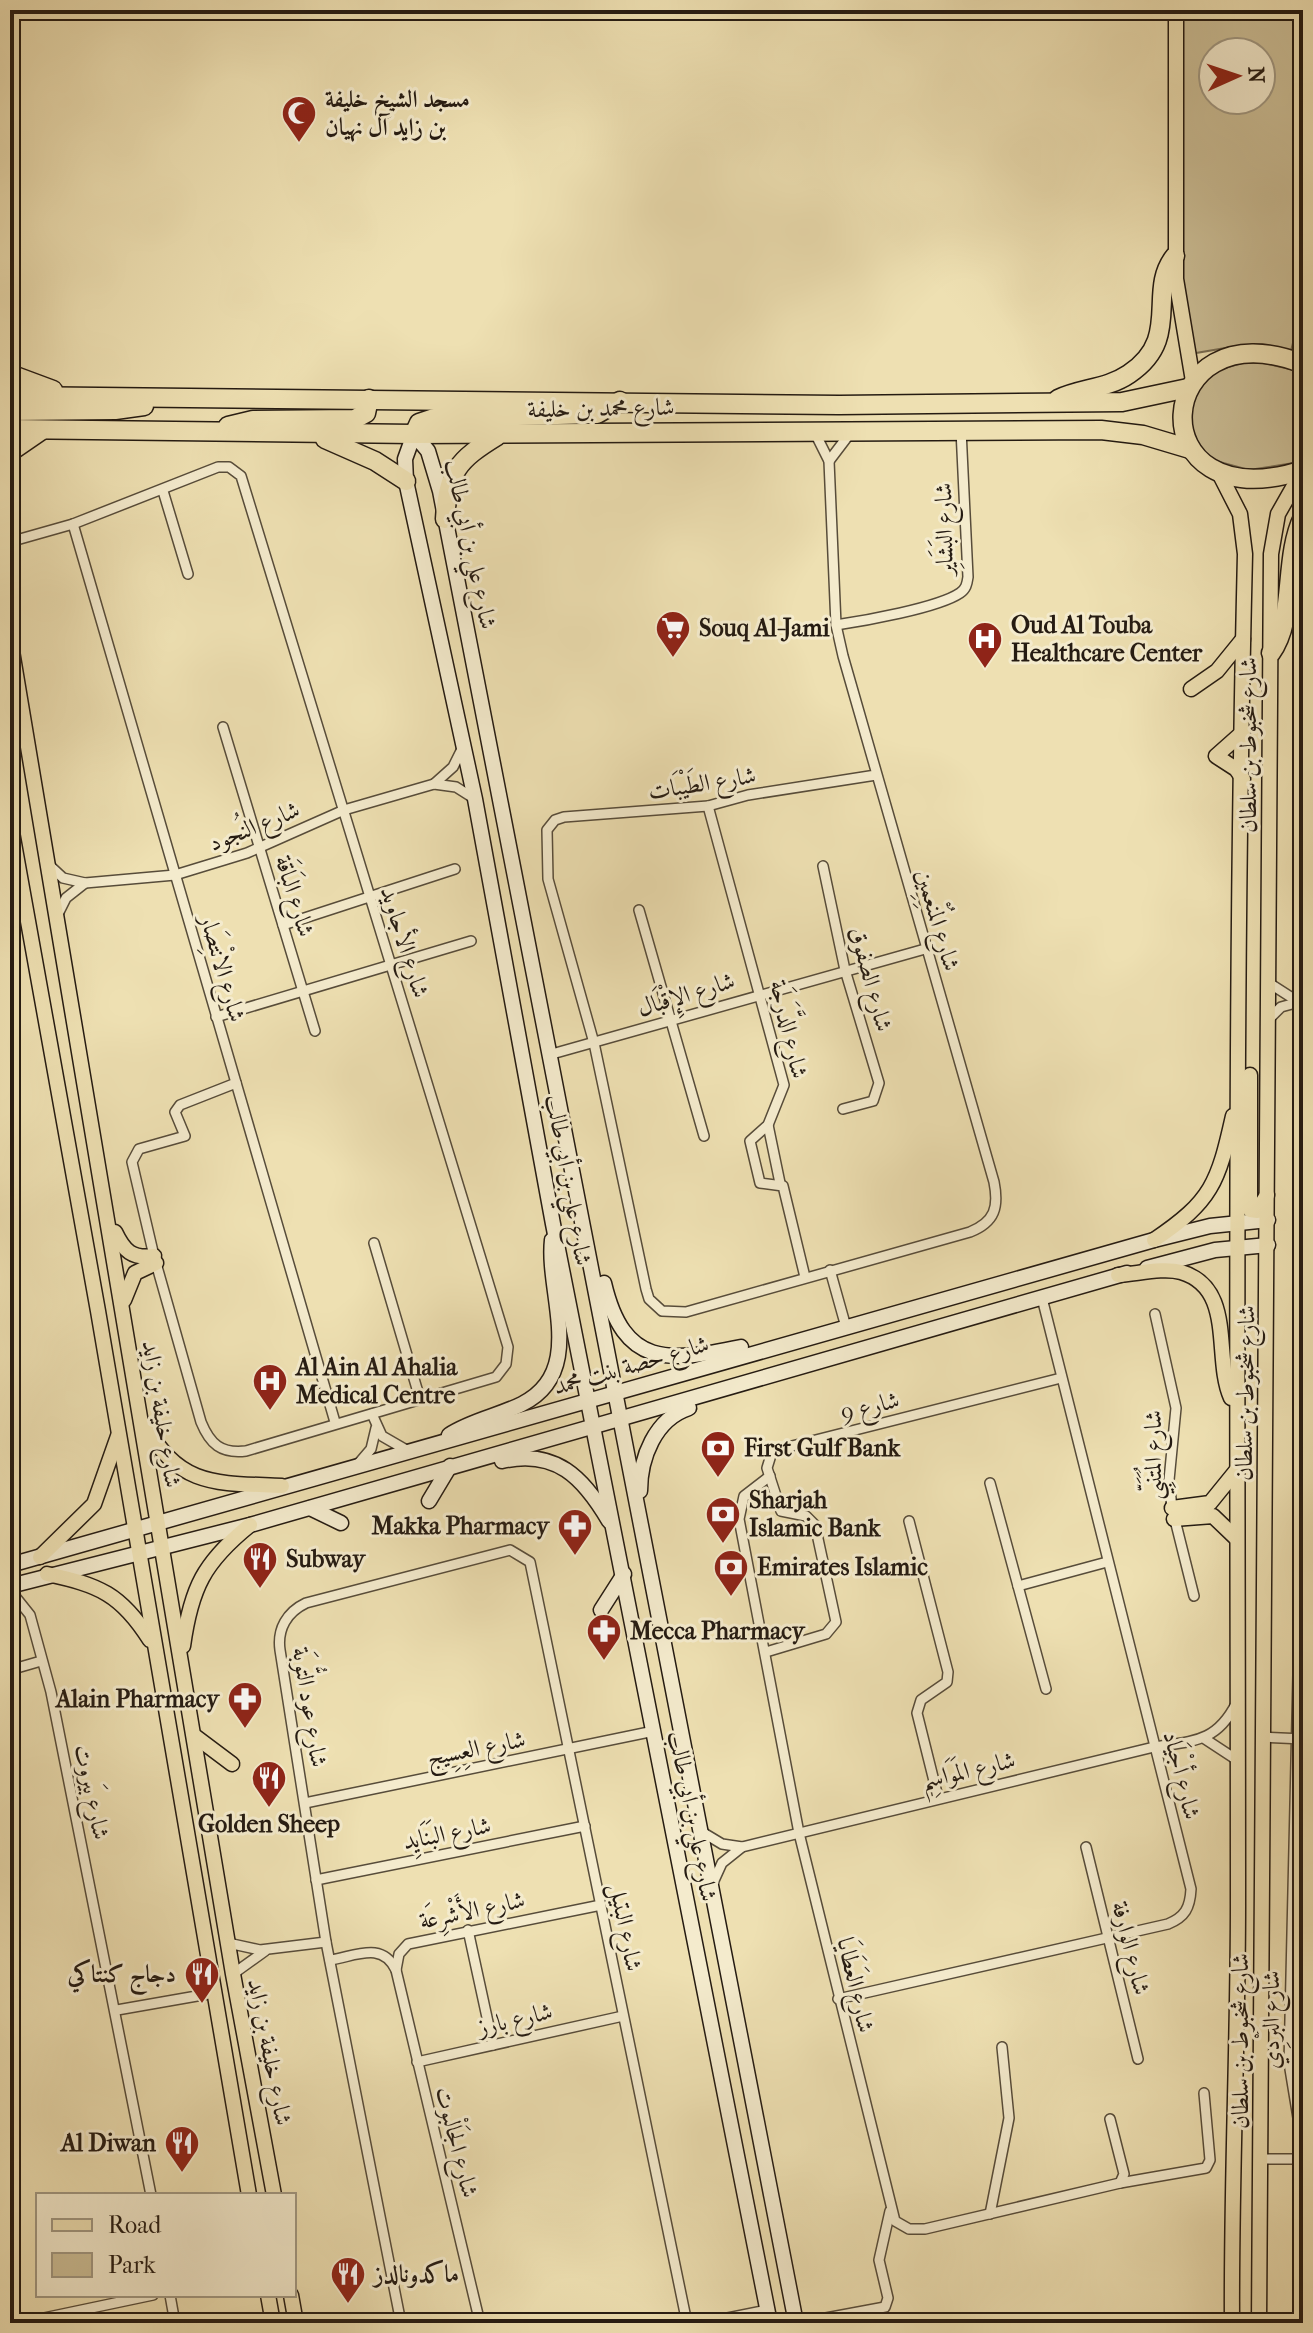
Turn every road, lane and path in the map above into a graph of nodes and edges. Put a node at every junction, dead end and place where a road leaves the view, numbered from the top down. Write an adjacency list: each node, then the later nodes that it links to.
1 (1176, 10): 2 (main road)
2 (1175, 256): 5 (main road); 11 (highway)
3 (1303, 364): 5 (highway, شارع محمد بن خليفة)
4 (10, 374): 7 (highway)
5 (1190, 385): 11 (highway, شارع محمد بن خليفة); 22 (highway)
6 (10, 396): 7 (highway, شارع محمد بن خليفة)
7 (71, 396): 8 (highway, شارع محمد بن خليفة)
8 (165, 397): 9 (highway, شارع محمد بن خليفة); 12 (highway)
9 (374, 399): 10 (highway, شارع محمد بن خليفة); 18 (highway); 21 (highway)
10 (620, 401): 11 (highway, شارع محمد بن خليفة); 21 (highway)
11 (1051, 403)
12 (10, 411)
13 (10, 429): 14 (highway, شارع محمد بن خليفة)
14 (45, 429): 18 (highway, شارع محمد بن خليفة); 23 (highway)
15 (813, 430): 16 (highway, شارع محمد بن خليفة); 19 (highway, شارع محمد بن خليفة); 24 (street, شارع المُنْعِمِين)
16 (853, 430): 17 (highway, شارع محمد بن خليفة); 24 (street)
17 (961, 430): 22 (highway, شارع محمد بن خليفة); 34 (street, شارع البَشَايِر)
18 (215, 432): 20 (highway, شارع محمد بن خليفة)
19 (501, 433): 21 (highway, شارع محمد بن خليفة); 30 (highway)
20 (307, 434): 21 (highway, شارع محمد بن خليفة); 27 (highway)
21 (414, 434): 27 (main road, شارع علي بن أبي طالب); 30 (main road, شارع علي بن أبي طالب)
22 (1190, 449): 26 (highway)
23 (10, 452)
24 (829, 461): 34 (street, شارع المُنْعِمِين)
25 (1303, 470): 26 (highway); 37 (main road, شارع شخبوط بن سلطان)
26 (1218, 471): 36 (main road, شارع شخبوط بن سلطان)
27 (406, 481): 41 (main road, شارع علي بن أبي طالب)
28 (163, 491): 31 (street, شارع الأجاويد); 33 (street); 47 (street, شارع الأجاويد)
29 (1303, 517): 37 (highway)
30 (445, 519): 74 (main road, شارع علي بن أبي طالب)
31 (73, 524): 32 (street, شارع الأجاويد); 54 (street, شارع الانْتِصَار)
32 (20, 539)
33 (188, 574)
34 (836, 625): 42 (street, شارع المُنْعِمِين)
35 (10, 639): 51 (main road, شارع خليفة بن زايد)
36 (1243, 639): 38 (main road); 40 (main road, شارع شخبوط بن سلطان)
37 (1271, 653): 64 (main road, شارع شخبوط بن سلطان)
38 (1191, 689)
39 (223, 727): 50 (street, شارع البَاقَة)
40 (1243, 732): 43 (main road, شارع شخبوط بن سلطان); 43 (main road)
41 (464, 745): 44 (street); 45 (main road, شارع علي بن أبي طالب)
42 (876, 775): 46 (street, شارع الطَيْبَات); 61 (street, شارع المُنْعِمِين)
43 (1243, 779): 68 (main road, شارع شخبوط بن سلطان)
44 (434, 784): 45 (street); 47 (street, شارع النُجود)
45 (475, 799): 85 (main road, شارع علي بن أبي طالب)
46 (708, 806): 49 (street, شارع الطَيْبَات); 66 (street, شارع الدَّرَجَة)
47 (344, 810): 50 (street, شارع النُجود); 56 (street, شارع الأجاويد)
48 (10, 821): 112 (main road, شارع خليفة بن زايد)
49 (545, 839): 73 (street, شارع المُنْعِمِين)
50 (260, 848): 54 (street, شارع النُجود); 59 (street, شارع البَاقَة)
51 (46, 863): 55 (street); 58 (main road, شارع خليفة بن زايد)
52 (823, 866): 63 (street, شارع الصفوق)
53 (455, 869): 56 (street)
54 (175, 875): 55 (street, شارع النُجود); 69 (street, شارع الانْتِصَار)
55 (85, 883): 58 (street)
56 (371, 897): 59 (street); 62 (street, شارع الأجاويد)
57 (639, 910): 71 (street)
58 (55, 919): 82 (main road, شارع خليفة بن زايد)
59 (283, 925): 65 (street, شارع البَاقَة)
60 (471, 941): 62 (street)
61 (925, 949): 63 (street, شارع الإِقْبَال); 92 (street, شارع المُنْعِمِين)
62 (391, 964): 65 (street); 103 (street, شارع الأجاويد)
63 (845, 970): 66 (street, شارع الإِقْبَال); 77 (street, شارع الصفوق)
64 (1269, 983): 67 (street); 70 (main road, شارع شخبوط بن سلطان)
65 (303, 991): 69 (street); 72 (street, شارع البَاقَة)
66 (761, 993): 71 (street, شارع الإِقْبَال); 78 (street, شارع الدَّرَجَة)
67 (1300, 1001): 70 (street)
68 (1241, 1012): 75 (main road, شارع شخبوط بن سلطان); 81 (main road)
69 (216, 1017): 76 (street, شارع الانْتِصَار)
70 (1269, 1019): 81 (main road, شارع شخبوط بن سلطان)
71 (670, 1020): 73 (street, شارع الإِقْبَال); 79 (street)
72 (315, 1031)
73 (594, 1043): 74 (street, شارع الإِقْبَال); 94 (street, شارع المُنْعِمِين)
74 (552, 1054): 86 (main road, شارع علي بن أبي طالب)
75 (1241, 1080): 84 (main road, شارع شخبوط بن سلطان); 87 (main road)
76 (236, 1083): 91 (street, شارع الأجاويد); 109 (street, شارع الانْتِصَار)
77 (843, 1109)
78 (768, 1125): 80 (street); 80 (street, شارع الدَّرَجَة)
79 (704, 1136)
80 (780, 1183): 94 (street)
81 (1269, 1191): 83 (main road, شارع شخبوط بن سلطان)
82 (110, 1220): 91 (main road); 96 (main road, شارع خليفة بن زايد)
83 (1268, 1220): 84 (main road, شارع حصة بنت محمد); 89 (main road, شارع شخبوط بن سلطان)
84 (1235, 1222): 87 (main road, شارع حصة بنت محمد); 90 (main road, شارع شخبوط بن سلطان)
85 (553, 1224): 104 (main road, شارع علي بن أبي طالب); 113 (main road)
86 (583, 1224): 99 (main road); 102 (main road, شارع علي بن أبي طالب)
87 (1154, 1240): 98 (main road, شارع حصة بنت محمد)
88 (374, 1243): 103 (street)
89 (1268, 1245): 90 (main road, شارع حصة بنت محمد); 155 (main road, شارع شخبوط بن سلطان)
90 (1236, 1247): 93 (main road, شارع حصة بنت محمد); 105 (main road, شارع شخبوط بن سلطان)
91 (155, 1259): 96 (main road); 109 (street, شارع الأجاويد)
92 (830, 1270): 94 (street, شارع المُنْعِمِين); 98 (street)
93 (1118, 1275): 95 (main road, شارع حصة بنت محمد); 105 (main road)
94 (805, 1277)
95 (1042, 1298): 100 (street, شارع أجْيَاد); 101 (main road, شارع حصة بنت محمد)
96 (122, 1304): 107 (main road, شارع خليفة بن زايد)
97 (1155, 1314): 124 (street, شارع المُتَنَبِّي)
98 (846, 1327): 99 (main road, شارع حصة بنت محمد)
99 (769, 1347): 102 (main road, شارع حصة بنت محمد)
100 (1061, 1378): 119 (street, شارع 9); 136 (street, شارع أجْيَاد)
101 (747, 1383): 108 (main road, شارع حصة بنت محمد); 142 (main road)
102 (617, 1393): 104 (main road, شارع حصة بنت محمد); 108 (main road, شارع علي بن أبي طالب)
103 (420, 1399): 106 (street, شارع الأجاويد)
104 (589, 1401): 110 (main road, شارع علي بن أبي طالب); 113 (main road, شارع حصة بنت محمد)
105 (1236, 1409): 118 (main road, شارع شخبوط بن سلطان)
106 (372, 1414): 109 (street, شارع الأجاويد); 111 (street)
107 (140, 1415): 121 (main road); 127 (main road, شارع خليفة بن زايد)
108 (621, 1421): 110 (main road, شارع حصة بنت محمد); 142 (main road, شارع علي بن أبي طالب)
109 (335, 1422)
110 (594, 1427): 117 (main road, شارع حصة بنت محمد); 129 (main road, شارع علي بن أبي طالب)
111 (376, 1428): 114 (street); 116 (street)
112 (120, 1432): 130 (main road, شارع خليفة بن زايد); 135 (main road)
113 (435, 1444): 114 (main road, شارع حصة بنت محمد)
114 (408, 1451): 116 (main road, شارع حصة بنت محمد)
115 (1303, 1460): 143 (street, شارع البَرْدِي)
116 (356, 1465): 121 (main road, شارع حصة بنت محمد)
117 (450, 1466): 122 (main road); 123 (main road, شارع حصة بنت محمد); 129 (main road)
118 (1236, 1471): 124 (main road); 131 (main road, شارع شخبوط بن سلطان)
119 (770, 1476): 147 (street, شارع العَطَايَا); 147 (street)
120 (990, 1483): 140 (street)
121 (282, 1486): 127 (main road, شارع حصة بنت محمد)
122 (429, 1501)
123 (310, 1508): 126 (main road); 128 (main road, شارع حصة بنت محمد)
124 (1173, 1514): 131 (main road); 144 (street, شارع المُتَنَبِّي)
125 (909, 1521): 162 (street)
126 (341, 1523)
127 (157, 1524): 130 (main road, شارع حصة بنت محمد); 132 (main road, شارع خليفة بن زايد)
128 (250, 1525): 132 (main road, شارع حصة بنت محمد); 149 (main road)
129 (614, 1530): 139 (main road, شارع علي بن أبي طالب)
130 (136, 1531): 134 (main road, شارع خليفة بن زايد); 135 (main road, شارع حصة بنت محمد)
131 (1236, 1538): 152 (main road, شارع شخبوط بن سلطان)
132 (161, 1546): 134 (main road, شارع حصة بنت محمد); 149 (main road, شارع خليفة بن زايد)
133 (510, 1550): 159 (street, شارع البتيل); 163 (street, شارع عود التُّوبَة)
134 (138, 1552): 138 (main road, شارع حصة بنت محمد); 146 (main road, شارع خليفة بن زايد)
135 (40, 1557): 137 (main road, شارع حصة بنت محمد)
136 (1107, 1562): 140 (street); 158 (street, شارع أجْيَاد)
137 (10, 1565)
138 (47, 1574): 141 (main road, شارع حصة بنت محمد); 146 (main road)
139 (624, 1574): 145 (main road); 153 (main road, شارع علي بن أبي طالب)
140 (1018, 1586): 151 (street)
141 (10, 1588): 148 (street, شارع بَيروت)
142 (654, 1590): 165 (main road, شارع علي بن أبي طالب)
143 (1300, 1592): 156 (street, شارع البَرْدِي)
144 (1194, 1596)
145 (601, 1610)
146 (155, 1648): 180 (main road, شارع خليفة بن زايد)
147 (766, 1652): 166 (street, شارع العَطَايَا)
148 (41, 1661): 150 (street); 182 (street, شارع بَيروت)
149 (180, 1662): 154 (main road, شارع خليفة بن زايد)
150 (10, 1670)
151 (1046, 1689)
152 (1237, 1702): 157 (street); 160 (main road, شارع شخبوط بن سلطان)
153 (654, 1731): 159 (street, شارع العِسِيج); 202 (main road, شارع علي بن أبي طالب)
154 (196, 1737): 161 (main road); 175 (main road, شارع خليفة بن زايد)
155 (1262, 1737): 156 (street); 190 (main road, شارع شخبوط بن سلطان)
156 (1299, 1738): 191 (street, شارع البَرْدِي)
157 (1205, 1739): 158 (street, شارع المَوَاسِم); 160 (street)
158 (1154, 1747): 162 (street, شارع المَوَاسِم); 173 (street, شارع أجْيَاد)
159 (570, 1749): 163 (street, شارع العِسِيج); 164 (street, شارع البتيل)
160 (1237, 1760): 213 (main road, شارع شخبوط بن سلطان)
161 (232, 1764)
162 (938, 1797): 166 (street, شارع المَوَاسِم)
163 (305, 1803): 169 (street, شارع عود التُّوبَة)
164 (585, 1826): 169 (street, شارع البَنَايِد); 171 (street, شارع البتيل)
165 (702, 1832): 167 (street); 170 (main road, شارع علي بن أبي طالب)
166 (799, 1833): 167 (street, شارع المَوَاسِم); 181 (street, شارع العَطَايَا)
167 (742, 1847): 170 (street)
168 (1086, 1847): 173 (street, شارع الوارفة)
169 (316, 1880): 174 (street, شارع عود التُّوبَة)
170 (711, 1889): 211 (main road, شارع علي بن أبي طالب)
171 (601, 1905): 172 (street, شارع الأَشْرِعَة); 183 (street, شارع البتيل)
172 (468, 1930): 178 (street, شارع الأَشْرِعَة); 184 (street)
173 (1108, 1939): 181 (street, شارع أجْيَاد); 186 (street, شارع الوارفة)
174 (326, 1942): 176 (street); 177 (street, شارع عود التُّوبَة)
175 (228, 1943): 176 (street); 179 (main road, شارع خليفة بن زايد)
176 (269, 1950): 179 (street)
177 (330, 1960): 178 (street); 207 (street, شارع عود التُّوبَة)
178 (396, 1970): 187 (street, شارع الجَالْبوت)
179 (233, 1974): 195 (main road, شارع خليفة بن زايد)
180 (214, 1993): 182 (street); 194 (main road, شارع خليفة بن زايد)
181 (838, 1999): 196 (street, شارع العَطَايَا)
182 (117, 2010): 193 (street, شارع بَيروت)
183 (623, 2016): 184 (street, شارع بارز); 209 (street, شارع البتيل)
184 (493, 2045): 187 (street, شارع بارز)
185 (1002, 2047): 197 (street)
186 (1138, 2059)
187 (417, 2062): 208 (street, شارع الجَالْبوت)
188 (1204, 2093): 192 (street)
189 (1110, 2119): 192 (street)
190 (1261, 2159): 191 (street); 214 (main road, شارع شخبوط بن سلطان)
191 (1302, 2159): 215 (street, شارع البَرْدِي)
192 (1120, 2183): 197 (street)
193 (151, 2193)
194 (249, 2193)
195 (274, 2193)
196 (890, 2210): 197 (street); 212 (street)
197 (990, 2214)
198 (144, 2297): 203 (street)
199 (170, 2297): 204 (street)
200 (268, 2297): 205 (main road)
201 (291, 2297): 206 (main road)
202 (768, 2317): 210 (street)
203 (20, 2323)
204 (175, 2323)
205 (273, 2323)
206 (296, 2323)
207 (401, 2323)
208 (480, 2323)
209 (687, 2323)
210 (703, 2323)
211 (796, 2323)
212 (819, 2323)
213 (1232, 2323)
214 (1259, 2323)
215 (1301, 2323)

